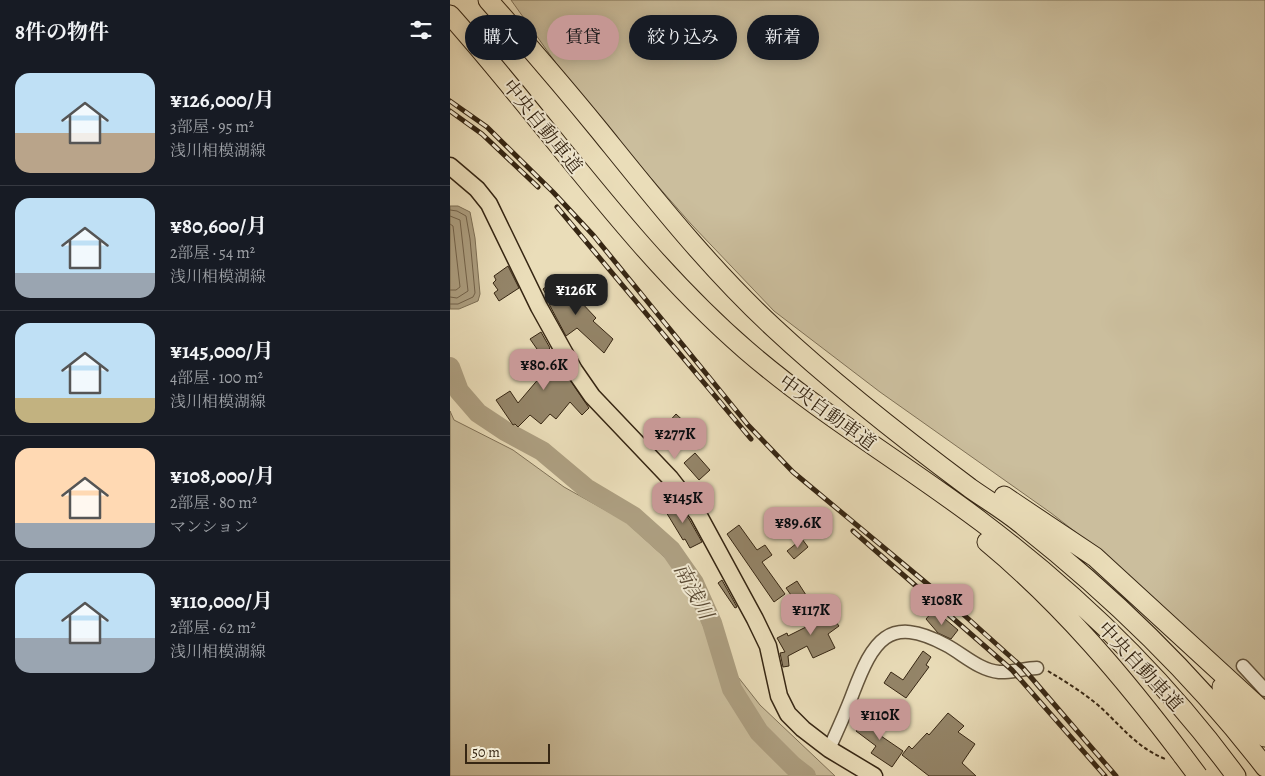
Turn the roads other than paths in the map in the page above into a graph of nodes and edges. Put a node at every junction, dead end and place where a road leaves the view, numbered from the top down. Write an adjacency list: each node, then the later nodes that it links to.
1 (488, 0): 4 (highway, 中央自動車道)
2 (450, 15): 5 (highway, 中央自動車道)
3 (450, 166): 12 (main road)
4 (816, 365): 6 (highway); 13 (highway, 中央自動車道)
5 (838, 420): 15 (highway, bridge); 16 (highway, 中央自動車道)
6 (1158, 614): 10 (highway); 11 (highway)
7 (1243, 666): 9 (street)
8 (1037, 668): 12 (street)
9 (1265, 690)
10 (1265, 713)
11 (1265, 737)
12 (829, 749): 14 (main road)
13 (1265, 767)
14 (874, 776)
15 (1198, 776)
16 (1236, 776)

